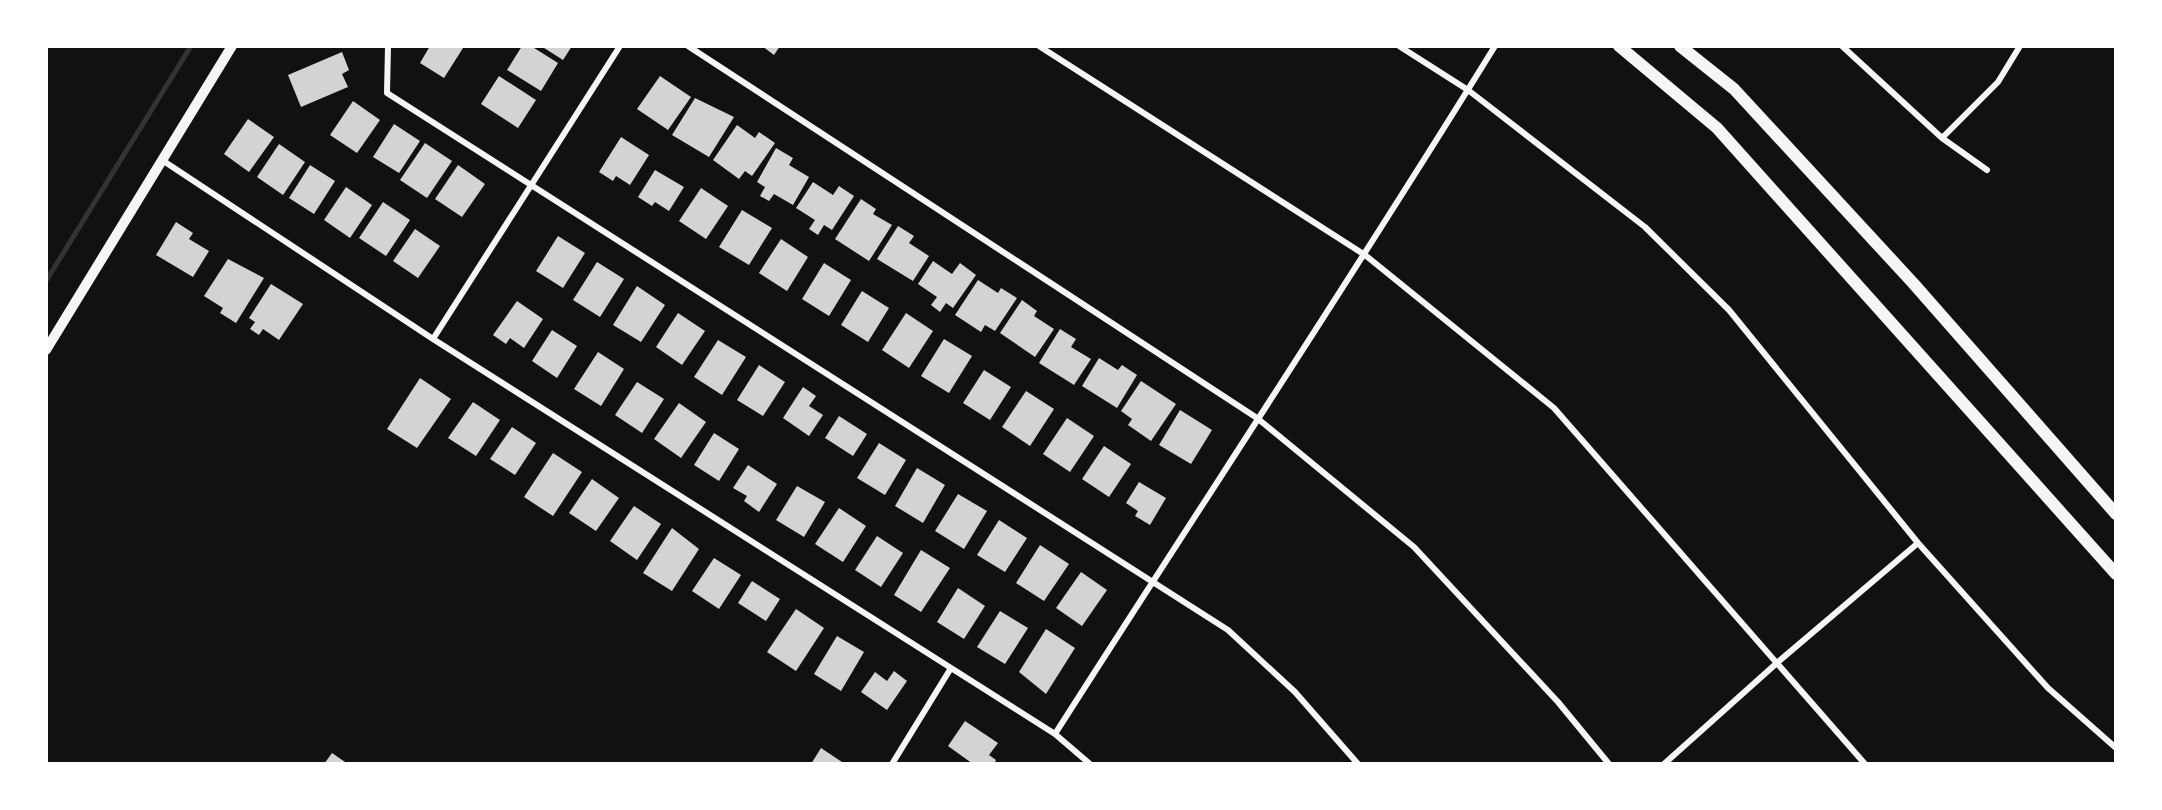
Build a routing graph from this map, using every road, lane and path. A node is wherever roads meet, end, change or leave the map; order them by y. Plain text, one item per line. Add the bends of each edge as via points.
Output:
1 (232, 46) edge
2 (388, 46) edge
3 (620, 46) edge
4 (688, 46) edge
5 (1040, 46) edge
6 (1399, 46) edge
7 (1495, 46) edge
8 (1619, 46) edge
9 (1680, 46) edge
10 (1842, 46) edge
11 (2020, 46) edge
12 (1468, 90) junction
13 (1942, 138) junction
14 (161, 159) junction
15 (1987, 170) dead end
16 (532, 185) junction
17 (1365, 255) junction
18 (433, 339) junction
19 (46, 350) edge
20 (1257, 418) junction
21 (2115, 514) edge
22 (1918, 543) junction
23 (2115, 574) edge
24 (1152, 580) junction
25 (1778, 662) junction
26 (951, 668) junction
27 (1055, 734) junction
28 (2115, 748) edge
29 (892, 764) edge
30 (1090, 764) edge
31 (1358, 764) edge
32 (1609, 764) edge
33 (1664, 764) edge
34 (1864, 764) edge

1 - 14 street
2 - 16 street via 387,93
3 - 16 street
4 - 20 street
5 - 17 street
6 - 12 street
7 - 12 street
8 - 23 main road via 1717,128
9 - 21 main road via 1742,98 1913,283
10 - 13 street
11 - 13 street via 1998,81
12 - 17 street
12 - 22 street via 1645,226 1729,310
13 - 15 street
14 - 18 street
14 - 19 street
16 - 18 street
16 - 24 street
17 - 20 street
17 - 25 street via 1554,408
18 - 26 street
20 - 24 street
20 - 32 street via 1414,547 1558,702
22 - 25 street
22 - 28 street via 2048,688
24 - 27 street
24 - 31 street via 1228,630 1295,692
25 - 33 street
25 - 34 street
26 - 27 street
26 - 29 street
27 - 30 street

